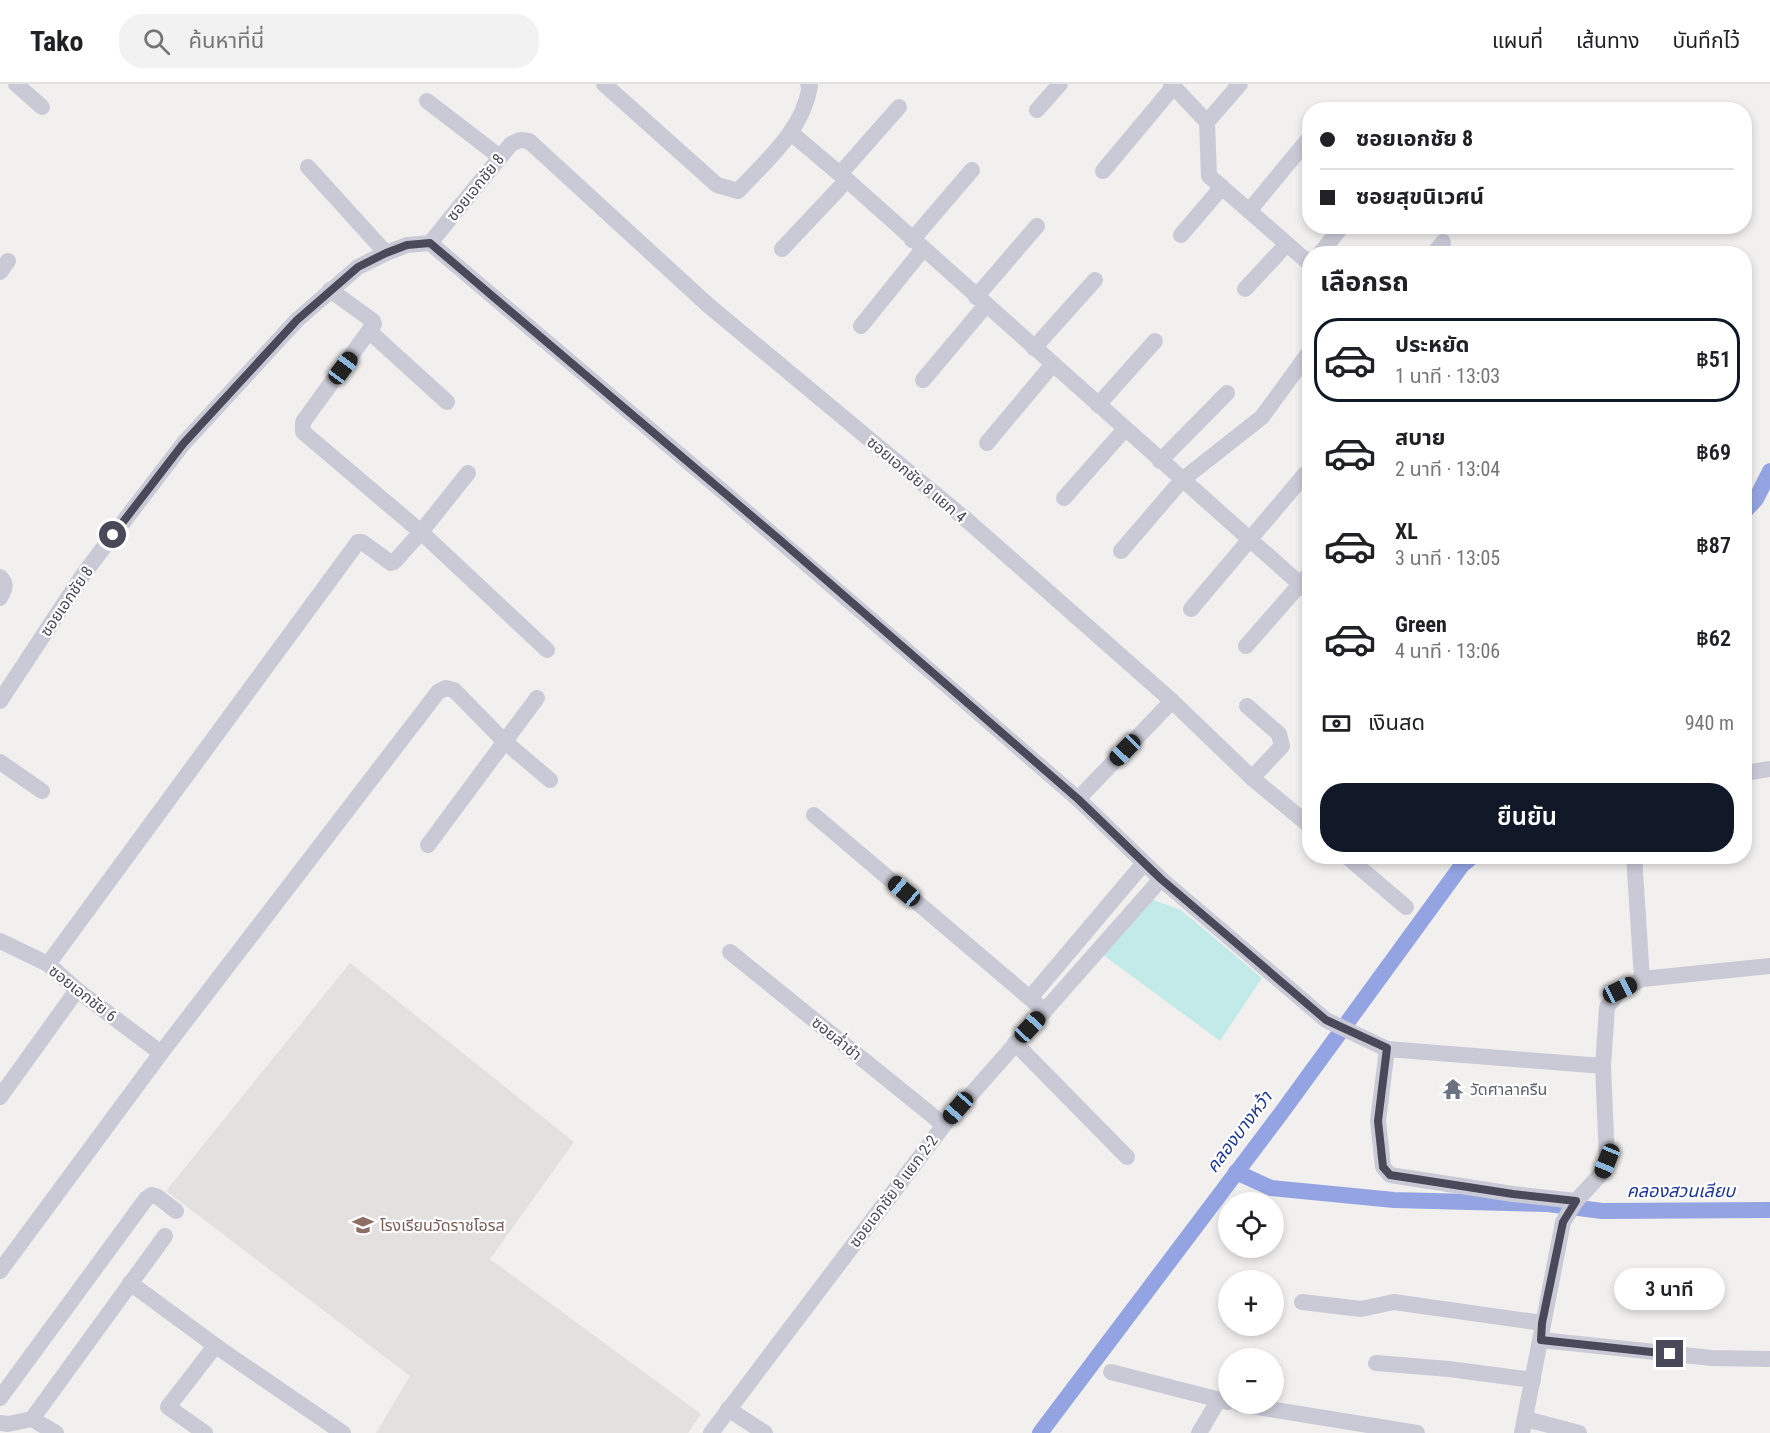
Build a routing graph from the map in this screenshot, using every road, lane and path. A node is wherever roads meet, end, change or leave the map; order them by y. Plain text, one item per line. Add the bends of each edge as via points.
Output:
1 (16, 84) edge
2 (604, 84) edge
3 (808, 84) edge
4 (1060, 84) edge
5 (1240, 84) edge
6 (1173, 85) edge
7 (427, 100) dead end
8 (42, 107) dead end
9 (899, 107) dead end
10 (1037, 110) dead end
11 (1207, 122) junction
12 (791, 133) junction
13 (520, 140) joint
14 (1302, 147) edge
15 (500, 157) junction
16 (308, 167) dead end
17 (972, 170) dead end
18 (1102, 171) dead end
19 (844, 177) junction
20 (1222, 187) junction
21 (1249, 211) junction
22 (1037, 226) dead end
23 (1336, 234) edge
24 (1181, 235) dead end
25 (430, 243) junction
26 (1287, 244) junction
27 (918, 245) junction
28 (1326, 246) edge
29 (783, 249) dead end
30 (386, 253) junction
31 (1302, 257) edge
32 (1095, 280) dead end
33 (1245, 289) dead end
34 (330, 290) junction
35 (981, 301) junction
36 (861, 326) dead end
37 (370, 332) junction
38 (1155, 341) dead end
39 (1035, 348) junction
40 (1302, 362) edge
41 (1053, 364) junction
42 (923, 380) dead end
43 (1227, 393) dead end
44 (447, 402) dead end
45 (1098, 405) junction
46 (1125, 429) junction
47 (987, 443) dead end
48 (1161, 461) junction
49 (468, 472) dead end
50 (1302, 478) edge
51 (1182, 480) junction
52 (1064, 498) dead end
53 (421, 532) junction
54 (1250, 540) junction
55 (1121, 551) dead end
56 (0, 577) edge
57 (1302, 581) edge
58 (1302, 588) edge
59 (0, 597) edge
60 (1191, 609) dead end
61 (1246, 646) dead end
62 (547, 650) dead end
63 (3, 691) edge
64 (537, 698) dead end
65 (1172, 701) junction
66 (1246, 706) dead end
67 (504, 741) junction
68 (0, 762) edge
69 (1752, 768) edge
70 (1770, 769) edge
71 (1252, 778) junction
72 (550, 780) dead end
73 (42, 791) dead end
74 (1078, 799) junction
75 (814, 815) dead end
76 (1302, 819) edge
77 (428, 845) dead end
78 (1144, 863) junction
79 (1355, 864) edge
80 (1635, 864) edge
81 (1161, 879) junction
82 (1406, 907) dead end
83 (3, 948) edge
84 (730, 952) dead end
85 (48, 964) junction
86 (1770, 966) edge
87 (1642, 980) junction
88 (77, 990) junction
89 (1030, 998) junction
90 (1045, 1011) junction
91 (1015, 1043) junction
92 (1387, 1048) junction
93 (161, 1053) junction
94 (1603, 1066) junction
95 (0, 1097) edge
96 (944, 1125) junction
97 (1127, 1157) dead end
98 (1575, 1203) junction
99 (176, 1211) dead end
100 (165, 1236) dead end
101 (0, 1271) edge
102 (130, 1283) junction
103 (1302, 1302) dead end
104 (1541, 1332) junction
105 (215, 1346) junction
106 (1770, 1359) edge
107 (1376, 1363) dead end
108 (1111, 1372) dead end
109 (1533, 1380) junction
110 (0, 1398) edge
111 (1218, 1400) edge
112 (1218, 1408) edge
113 (728, 1409) junction
114 (1284, 1411) edge
115 (32, 1419) junction
116 (0, 1423) edge
117 (1524, 1426) edge
118 (56, 1433) edge
119 (205, 1433) edge
120 (343, 1433) edge
121 (711, 1433) edge
122 (765, 1433) edge
123 (1199, 1433) edge
124 (1417, 1433) edge
125 (1579, 1433) edge

1 - 8 street
2 - 12 street via 717,185 738,191
3 - 12 street via 808,101
4 - 10 street
5 - 11 street
6 - 11 street
6 - 18 street
7 - 15 street
9 - 19 street
11 - 20 street via 1209,176
12 - 19 street
13 - 15 street, ซอยเอกชัย 8
13 - 65 street, ซอยเอกชัย 8 แยก 4 via 529,141 708,305 969,522
14 - 21 street
15 - 25 street, ซอยเอกชัย 8
16 - 30 street
17 - 27 street
19 - 27 street
19 - 29 street
20 - 21 street
20 - 24 street
21 - 26 street
22 - 35 street
23 - 28 street
25 - 30 street, ซอยเอกชัย 8 via 407,245
25 - 74 street
26 - 31 street
26 - 33 street
27 - 35 street
27 - 36 street
30 - 34 street, ซอยเอกชัย 8 via 358,267
32 - 39 street
34 - 37 street via 373,321
34 - 63 street, ซอยเอกชัย 8 via 297,320 183,444 85,572
35 - 39 street
35 - 42 street
37 - 44 street
37 - 53 street via 303,422 303,432
38 - 45 street
39 - 41 street
40 - 51 street via 1262,417
41 - 45 street
41 - 47 street
43 - 48 street
45 - 46 street
46 - 48 street
46 - 52 street
48 - 51 street
49 - 53 street
50 - 54 street
51 - 54 street
51 - 55 street
53 - 62 street
53 - 85 street via 394,562 362,542 356,544
54 - 57 street
54 - 60 street
56 - 59 street via 5,584
58 - 61 street
64 - 67 street
65 - 71 street, ซอยเอกชัย 8 แยก 4
65 - 74 street
66 - 71 street via 1282,739 1282,746
67 - 72 street
67 - 77 street
67 - 93 street via 454,690 438,692
68 - 73 street
69 - 70 street
71 - 76 street, ซอยเอกชัย 8 แยก 4
74 - 78 street
75 - 89 street
78 - 81 street
78 - 89 street
79 - 82 street
80 - 87 street
81 - 90 street, ซอยเอกชัย 8 แยก 2-2
81 - 92 street via 1326,1020
83 - 85 street, ซอยเอกชัย 6
84 - 96 street, ซอยล่ำชำ
85 - 88 street, ซอยเอกชัย 6
86 - 87 street
87 - 94 street via 1620,990 1607,1007
88 - 93 street, ซอยเอกชัย 6
88 - 95 street
89 - 90 street
90 - 91 street, ซอยเอกชัย 8 แยก 2-2
91 - 96 street, ซอยเอกชัย 8 แยก 2-2
91 - 97 street
92 - 94 street
92 - 98 street via 1378,1121 1386,1172
93 - 101 street
94 - 98 street via 1607,1161 1601,1174
96 - 113 street, ซอยเอกชัย 8 แยก 2-2
98 - 104 street via 1563,1222
99 - 110 street via 158,1197 146,1199
100 - 102 street
102 - 105 street
102 - 115 street
103 - 104 street via 1361,1309 1394,1302
104 - 106 street via 1712,1358
104 - 109 street
105 - 119 street via 168,1407
105 - 120 street
107 - 109 street
108 - 111 street
109 - 117 street
112 - 123 street
113 - 121 street, ซอยเอกชัย 8 แยก 2-2
113 - 122 street
114 - 124 street
115 - 116 street
115 - 118 street
117 - 125 street

